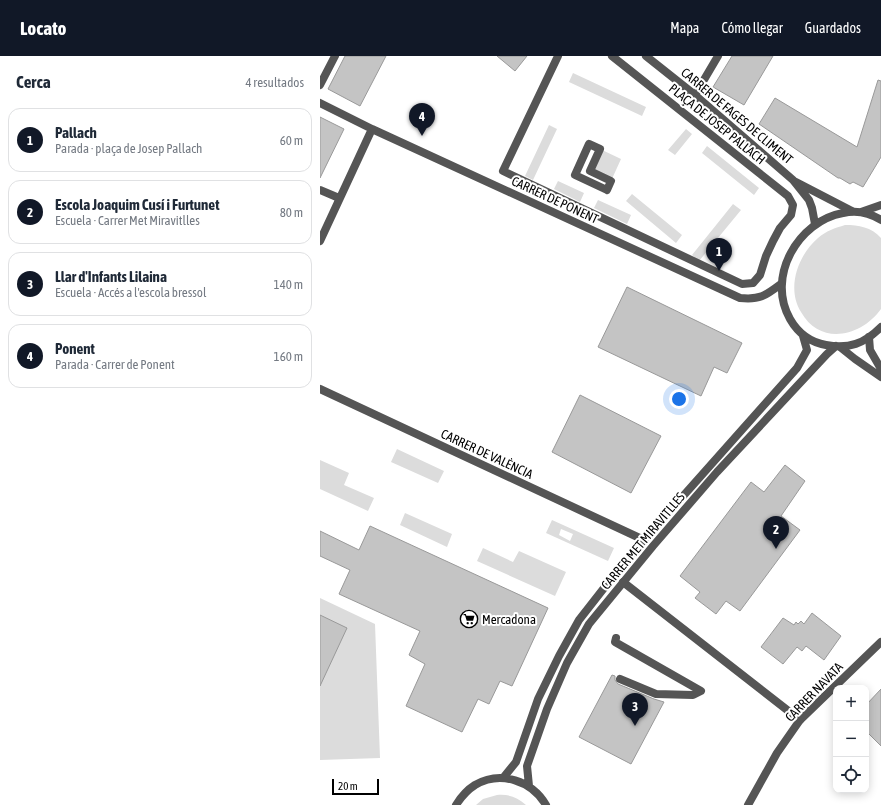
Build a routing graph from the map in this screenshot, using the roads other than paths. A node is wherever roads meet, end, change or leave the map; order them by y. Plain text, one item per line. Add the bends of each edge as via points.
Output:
1 (334, 56) edge
2 (558, 56) edge
3 (612, 56) edge
4 (646, 56) edge
5 (718, 56) edge
6 (320, 84) edge
7 (695, 95) junction
8 (320, 103) edge
9 (372, 129) junction
10 (793, 180) junction
11 (611, 181) joint
12 (320, 190) edge
13 (339, 198) junction
14 (881, 205) edge
15 (856, 212) junction
16 (881, 220) edge
17 (815, 224) junction
18 (320, 241) edge
19 (781, 284) junction
20 (881, 327) edge
21 (803, 336) junction
22 (869, 337) junction
23 (838, 347) junction
24 (881, 369) edge
25 (881, 377) edge
26 (320, 389) edge
27 (644, 540) junction
28 (623, 582) junction
29 (616, 638) dead end
30 (881, 642) edge
31 (620, 679) dead end
32 (800, 720) junction
33 (503, 778) junction
34 (529, 786) junction
35 (456, 805) edge
36 (546, 805) edge
37 (748, 805) edge

1 - 6 street
2 - 3 street, PLAÇA DE JOSEP PALLACH via 503,171 742,284 752,283 760,275 780,228 791,215 791,200
4 - 7 street, CARRER DE FAGES DE CLIMENT
5 - 7 street
7 - 10 street, CARRER DE FAGES DE CLIMENT
8 - 9 street, CARRER DE PONENT
9 - 13 street
9 - 19 street, CARRER DE PONENT via 740,298 760,298
10 - 15 street, CARRER DE FAGES DE CLIMENT
10 - 17 street, CARRER DE FAGES DE CLIMENT via 808,200
11 - 11 street via 607,190 574,175 589,144 600,149 590,171
12 - 13 street
13 - 18 street
14 - 15 street
15 - 16 street, CARRER DE FAGES DE CLIMENT
15 - 17 street via 833,215
17 - 19 street via 790,254
19 - 21 street via 787,314
20 - 22 street
21 - 23 street
21 - 27 street, CARRER MET MIRAVITLLES via 807,350 797,368
22 - 23 street via 856,344
22 - 24 street via 870,350
23 - 25 street
23 - 28 street, CARRER MET MIRAVITLLES via 827,354 717,472
26 - 27 street, CARRER DE VALÈNCIA
27 - 33 street, CARRER MET MIRAVITLLES via 579,620 538,699 516,762
28 - 32 street
28 - 34 street, CARRER MET MIRAVITLLES via 589,624 567,663 527,766
29 - 31 street via 615,642 701,691 693,695 656,694
30 - 32 street, CARRER NAVATA
32 - 37 street, CARRER NAVATA via 777,753
33 - 34 street
33 - 35 street via 489,779 476,784 464,793
34 - 36 street via 541,796

